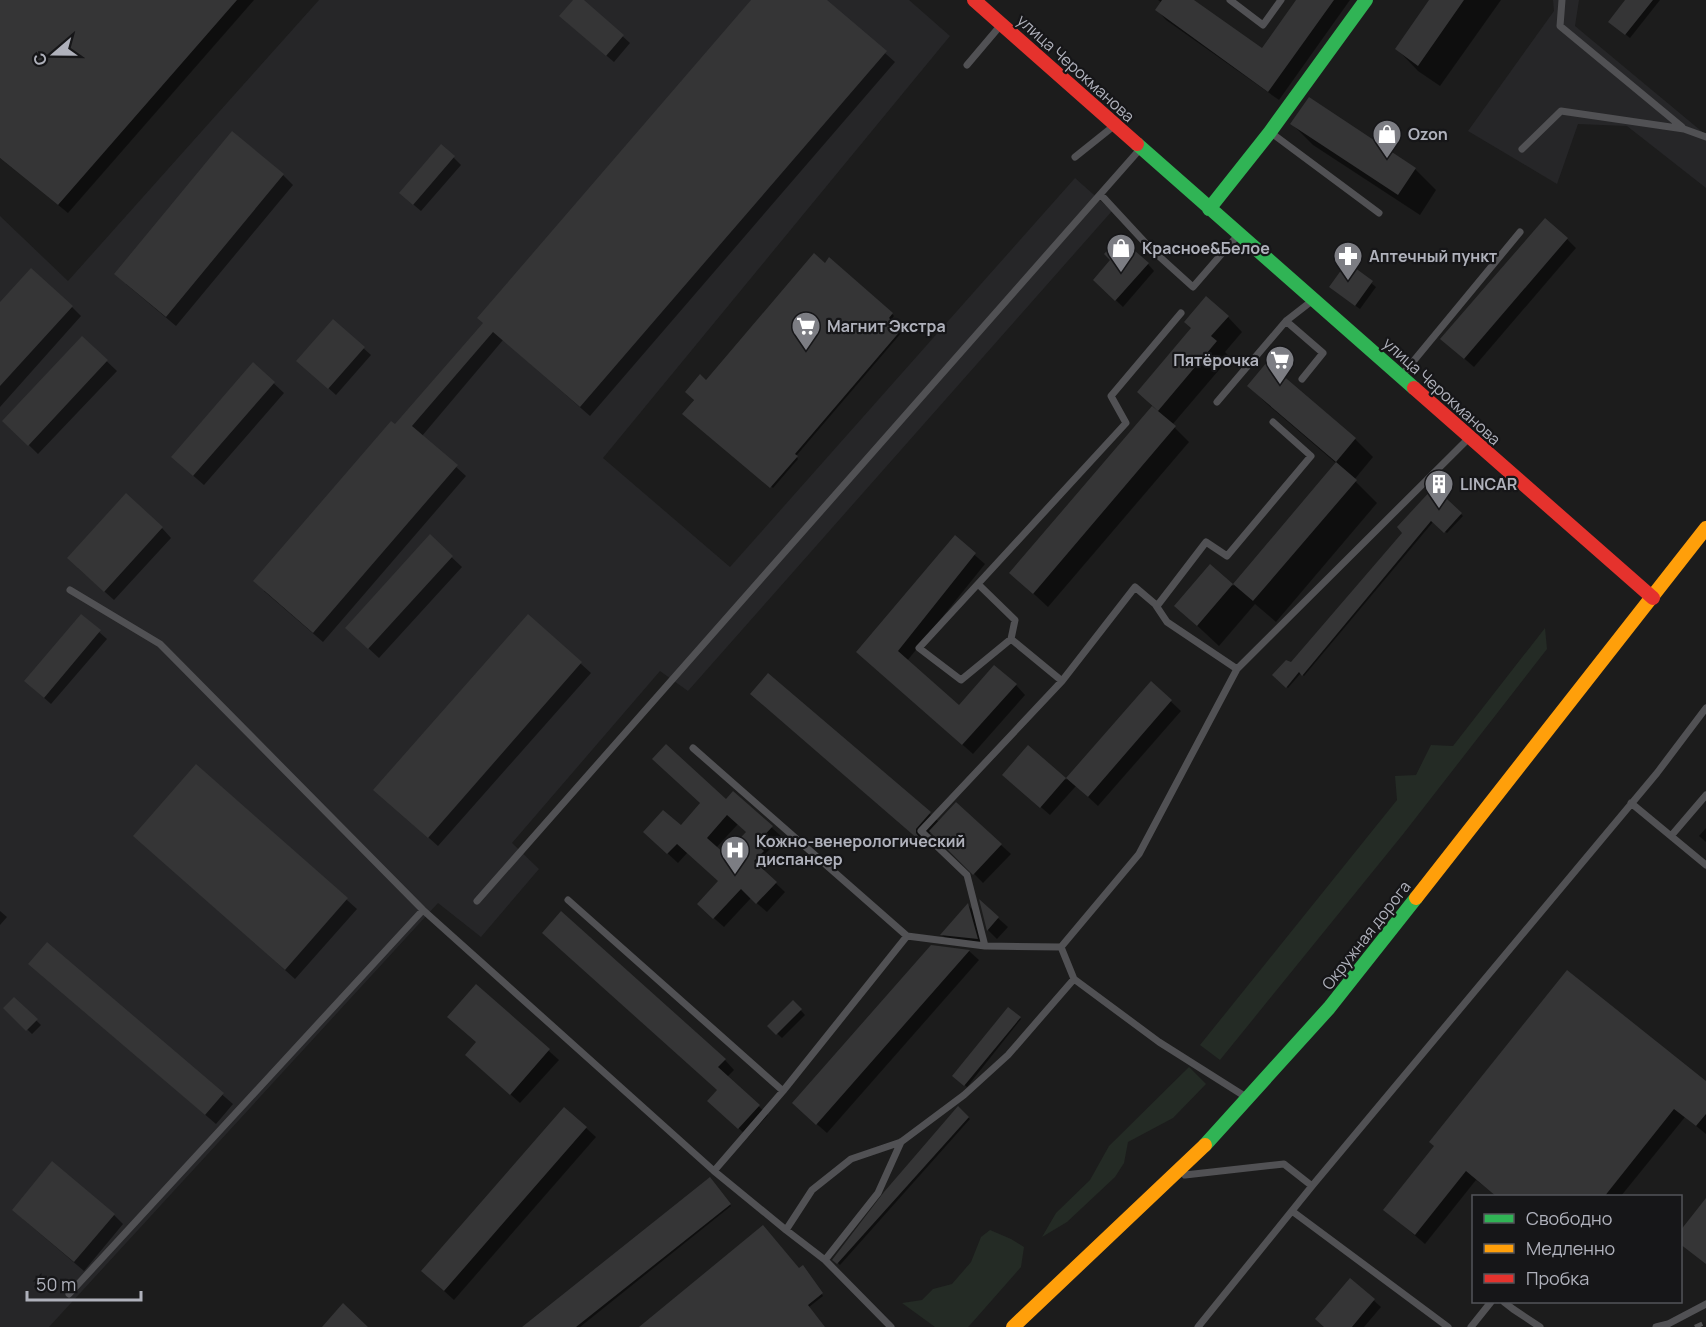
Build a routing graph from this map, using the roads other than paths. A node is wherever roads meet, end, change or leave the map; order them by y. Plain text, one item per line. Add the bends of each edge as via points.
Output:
1 (974, 0) edge
2 (1230, 0) edge
3 (1281, 0) edge
4 (1366, 0) edge
5 (1562, 0) edge
6 (1002, 24) junction
7 (968, 64) dead end
8 (1115, 125) junction
9 (1684, 129) junction
10 (1270, 132) junction
11 (1706, 138) edge
12 (1141, 148) junction
13 (1522, 149) dead end
14 (1075, 157) dead end
15 (1101, 195) junction
16 (1209, 209) junction
17 (1379, 213) dead end
18 (1520, 232) dead end
19 (1239, 234) junction
20 (1313, 300) junction
21 (1181, 312) dead end
22 (1286, 321) junction
23 (1402, 375) junction
24 (1302, 379) dead end
25 (1217, 402) dead end
26 (1273, 422) dead end
27 (1469, 438) junction
28 (1706, 528) edge
29 (978, 584) junction
30 (70, 590) dead end
31 (1653, 598) junction
32 (1156, 606) junction
33 (1011, 639) junction
34 (1237, 669) junction
35 (1062, 681) junction
36 (1706, 708) edge
37 (693, 748) dead end
38 (1706, 795) edge
39 (1631, 803) junction
40 (1671, 836) junction
41 (1706, 865) edge
42 (477, 900) dead end
43 (568, 900) dead end
44 (423, 910) junction
45 (906, 936) junction
46 (985, 946) junction
47 (1062, 947) junction
48 (1074, 979) junction
49 (783, 1091) junction
50 (1248, 1099) junction
51 (901, 1142) junction
52 (714, 1171) junction
53 (1174, 1176) junction
54 (1312, 1186) junction
55 (1293, 1211) junction
56 (786, 1230) junction
57 (825, 1260) junction
58 (69, 1294) dead end
59 (1490, 1303) edge
60 (1505, 1303) edge
61 (1706, 1304) edge
62 (891, 1327) edge
63 (1013, 1327) edge
64 (1198, 1327) edge
65 (1448, 1327) edge
66 (1471, 1327) edge
67 (1540, 1327) edge
68 (1656, 1327) edge

1 - 6 main road, улица Черокманова
2 - 3 lane via 1263,26
4 - 10 main road
5 - 9 lane via 1560,26
6 - 7 lane
6 - 8 main road, улица Черокманова
8 - 12 main road, улица Черокманова
8 - 14 lane
9 - 11 lane
9 - 13 lane via 1561,111
10 - 16 main road
10 - 17 lane
12 - 15 lane
12 - 16 main road, улица Черокманова
15 - 19 lane via 1193,287
15 - 42 lane
16 - 19 main road, улица Черокманова
18 - 23 lane
19 - 20 main road, улица Черокманова
20 - 22 lane
20 - 23 main road, улица Черокманова
21 - 29 lane via 1111,396 1126,423
22 - 24 lane via 1323,353
22 - 25 lane
23 - 27 main road, улица Черокманова
26 - 32 lane via 1311,456 1227,556 1206,542
27 - 31 main road, улица Черокманова
27 - 34 lane
28 - 31 main road, Окружная дорога
29 - 33 lane via 1015,620
29 - 33 lane via 919,648 961,680
30 - 44 lane via 160,644
31 - 50 main road, Окружная дорога via 1329,1008
32 - 34 lane via 1167,622
32 - 35 lane via 1135,587
33 - 35 lane
34 - 47 lane via 1139,854
35 - 46 lane via 921,831 967,875
36 - 39 lane
37 - 45 lane
38 - 40 lane
39 - 40 lane
39 - 54 lane
40 - 41 lane
43 - 49 lane
44 - 52 lane
44 - 58 lane
45 - 46 lane
45 - 49 lane
46 - 47 lane
47 - 48 lane
48 - 50 lane via 1160,1042
48 - 51 lane via 1008,1055 964,1095
49 - 52 lane
50 - 53 main road, Окружная дорога
51 - 56 lane via 851,1159 812,1190
51 - 57 lane via 878,1193
52 - 56 lane
53 - 54 lane via 1284,1164
53 - 63 main road, Окружная дорога
54 - 55 lane
55 - 64 lane
55 - 65 lane
56 - 57 lane
57 - 62 lane
59 - 66 lane
60 - 67 lane
61 - 68 lane

